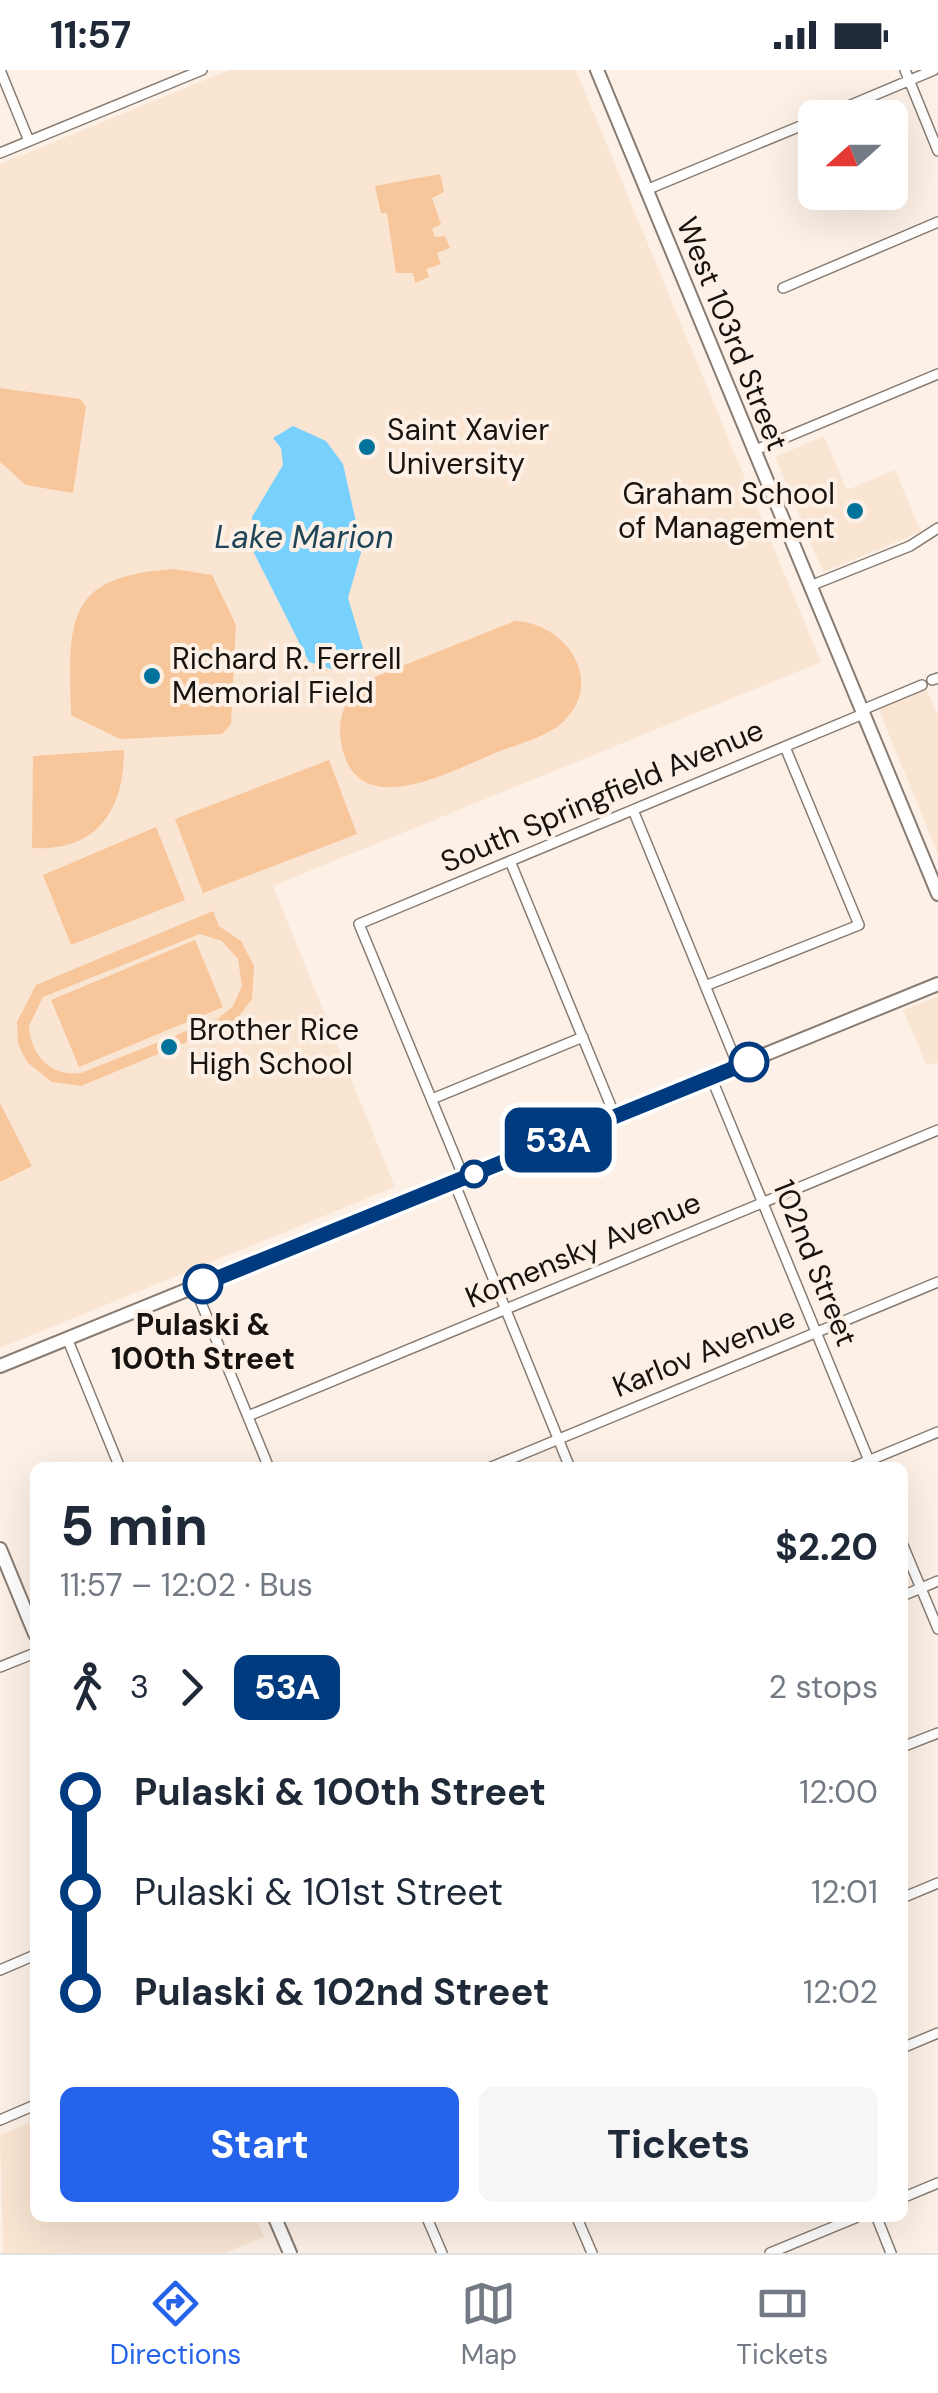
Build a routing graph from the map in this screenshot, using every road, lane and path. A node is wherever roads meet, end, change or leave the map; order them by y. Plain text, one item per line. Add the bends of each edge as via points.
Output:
1 (0, 70) edge
2 (202, 70) edge
3 (597, 70) edge
4 (934, 70) edge
5 (907, 75) edge
6 (855, 100) edge
7 (798, 126) edge
8 (29, 141) junction
9 (938, 151) edge
10 (0, 153) edge
11 (646, 190) junction
12 (938, 222) edge
13 (784, 288) dead end
14 (938, 374) edge
15 (753, 450) junction
16 (938, 528) edge
17 (810, 586) junction
18 (931, 681) edge
19 (862, 712) junction
20 (785, 746) junction
21 (632, 810) junction
22 (510, 861) junction
23 (938, 894) edge
24 (938, 984) edge
25 (705, 986) junction
26 (583, 1037) junction
27 (738, 1066) junction
28 (711, 1077) junction
29 (432, 1100) junction
30 (615, 1116) junction
31 (938, 1130) edge
32 (459, 1180) junction
33 (764, 1203) junction
34 (938, 1282) edge
35 (195, 1288) junction
36 (506, 1310) junction
37 (817, 1332) junction
38 (67, 1338) junction
39 (0, 1366) edge
40 (248, 1416) junction
41 (938, 1432) edge
42 (558, 1439) junction
43 (118, 1462) edge
44 (267, 1462) edge
45 (503, 1462) edge
46 (568, 1462) edge
47 (870, 1462) edge
48 (875, 1462) edge
49 (0, 1550) edge
50 (908, 1557) edge
51 (938, 1581) edge
52 (921, 1588) junction
53 (908, 1593) edge
54 (30, 1622) edge
55 (938, 1628) edge
56 (30, 1655) edge
57 (0, 1667) edge
58 (938, 1733) edge
59 (908, 1746) edge
60 (938, 1884) edge
61 (908, 1896) edge
62 (30, 1957) edge
63 (0, 1970) edge
64 (938, 2033) edge
65 (908, 2046) edge
66 (30, 2108) edge
67 (0, 2120) edge
68 (938, 2183) edge
69 (908, 2196) edge
70 (277, 2222) edge
71 (429, 2222) edge
72 (580, 2222) edge
73 (846, 2222) edge
74 (879, 2222) edge
75 (290, 2253) edge
76 (442, 2253) edge
77 (592, 2253) edge
78 (770, 2253) edge
79 (891, 2253) edge

1 - 8 street
2 - 8 street
3 - 11 main road, West 103rd Street
4 - 5 street
5 - 6 street
5 - 9 street
7 - 11 street
8 - 10 street
11 - 15 main road, West 103rd Street
12 - 13 street
14 - 15 street
15 - 17 main road, West 103rd Street
16 - 17 street
17 - 19 main road, West 103rd Street
18 - 19 street, South Springfield Avenue
19 - 20 street, South Springfield Avenue
19 - 23 main road, West 103rd Street
20 - 21 street, South Springfield Avenue
20 - 25 street via 858,926
21 - 22 street, South Springfield Avenue
21 - 25 street
22 - 26 street
22 - 29 street, South Springfield Avenue via 359,924
24 - 27 main road
25 - 27 street
26 - 29 street
26 - 30 street
27 - 28 main road
28 - 30 main road
28 - 33 street, 102nd Street
29 - 32 street
30 - 32 main road
31 - 33 street, Komensky Avenue
32 - 35 main road
32 - 36 street
33 - 36 street, Komensky Avenue
33 - 37 street, 102nd Street
34 - 37 street, Karlov Avenue
35 - 38 main road
35 - 40 street
36 - 40 street, Komensky Avenue
36 - 42 street
37 - 42 street, Karlov Avenue
37 - 47 street, 102nd Street
38 - 39 main road
38 - 43 street
40 - 44 street
41 - 48 street
42 - 45 street, Karlov Avenue
42 - 46 street
49 - 54 main road
50 - 52 street
51 - 52 street
52 - 53 street
52 - 55 street
56 - 57 street
58 - 59 street
60 - 61 street
62 - 63 street
64 - 65 street
66 - 67 street
68 - 69 street
70 - 75 main road
71 - 76 street
72 - 77 street
73 - 78 street
74 - 79 street

